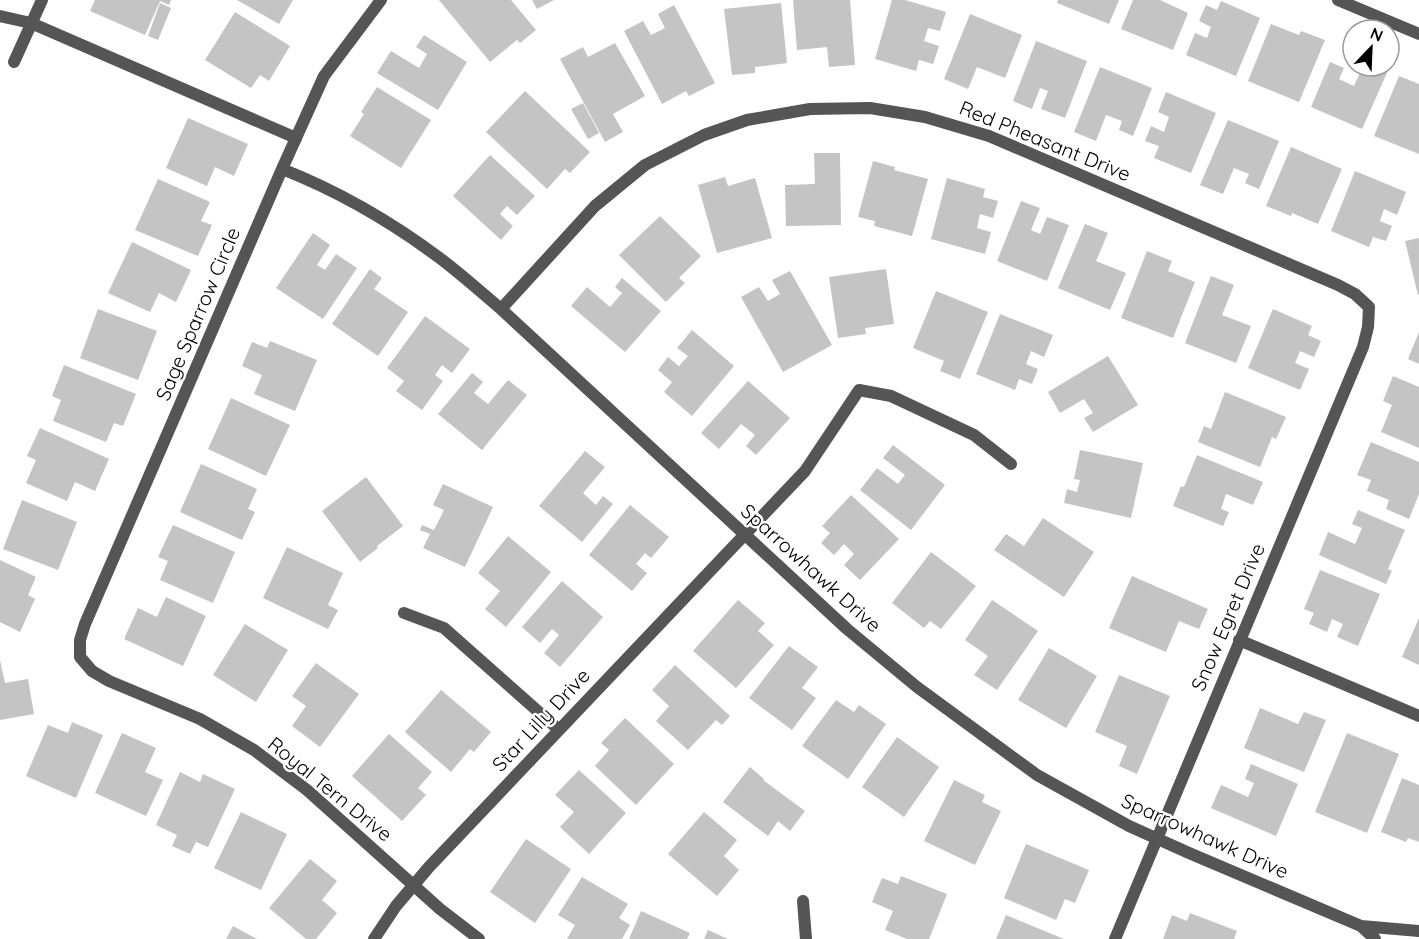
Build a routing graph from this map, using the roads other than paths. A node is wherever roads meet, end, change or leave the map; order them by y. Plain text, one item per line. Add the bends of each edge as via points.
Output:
1 (42, 0) edge
2 (381, 0) edge
3 (1338, 0) edge
4 (0, 16) edge
5 (31, 24) junction
6 (1419, 34) edge
7 (15, 62) dead end
8 (296, 138) junction
9 (282, 169) junction
10 (1369, 307) joint
11 (501, 309) junction
12 (1011, 464) dead end
13 (745, 534) junction
14 (404, 613) dead end
15 (1239, 640) junction
16 (80, 657) joint
17 (1419, 716) edge
18 (558, 729) junction
19 (1156, 838) junction
20 (414, 885) junction
21 (802, 901) dead end
22 (1360, 926) junction
23 (1419, 931) edge
24 (374, 939) edge
25 (479, 939) edge
26 (806, 939) edge
27 (1114, 939) edge
28 (1375, 939) edge

1 - 5 street
2 - 8 street, Sage Sparrow Circle via 324,76
3 - 6 street
4 - 5 street
5 - 7 street
5 - 8 street
8 - 9 street, Sage Sparrow Circle
9 - 11 street, Sparrowhawk Drive via 380,218 441,259
9 - 16 street, Sage Sparrow Circle via 85,624
10 - 11 street, Red Pheasant Drive via 1338,285 989,136 925,117 870,108 810,109 747,120 704,135 645,165 595,206
10 - 15 street, Snow Egret Drive via 1363,347
11 - 13 street, Sparrowhawk Drive
12 - 13 street, Star Lilly Drive via 974,435 891,396 859,390 805,471
13 - 18 street, Star Lilly Drive
13 - 19 street, Sparrowhawk Drive via 847,629 918,687 1037,775
14 - 18 street via 444,628
15 - 17 street
15 - 19 street, Snow Egret Drive
16 - 20 street, Royal Tern Drive via 92,671 109,681 200,719 254,750 307,790
18 - 20 street, Star Lilly Drive
19 - 22 street, Sparrowhawk Drive
19 - 27 street, Snow Egret Drive
20 - 24 street, Star Lilly Drive
20 - 25 street, Royal Tern Drive
21 - 26 street
22 - 23 street, Sparrowhawk Drive
22 - 28 street, Sparrowhawk Drive

